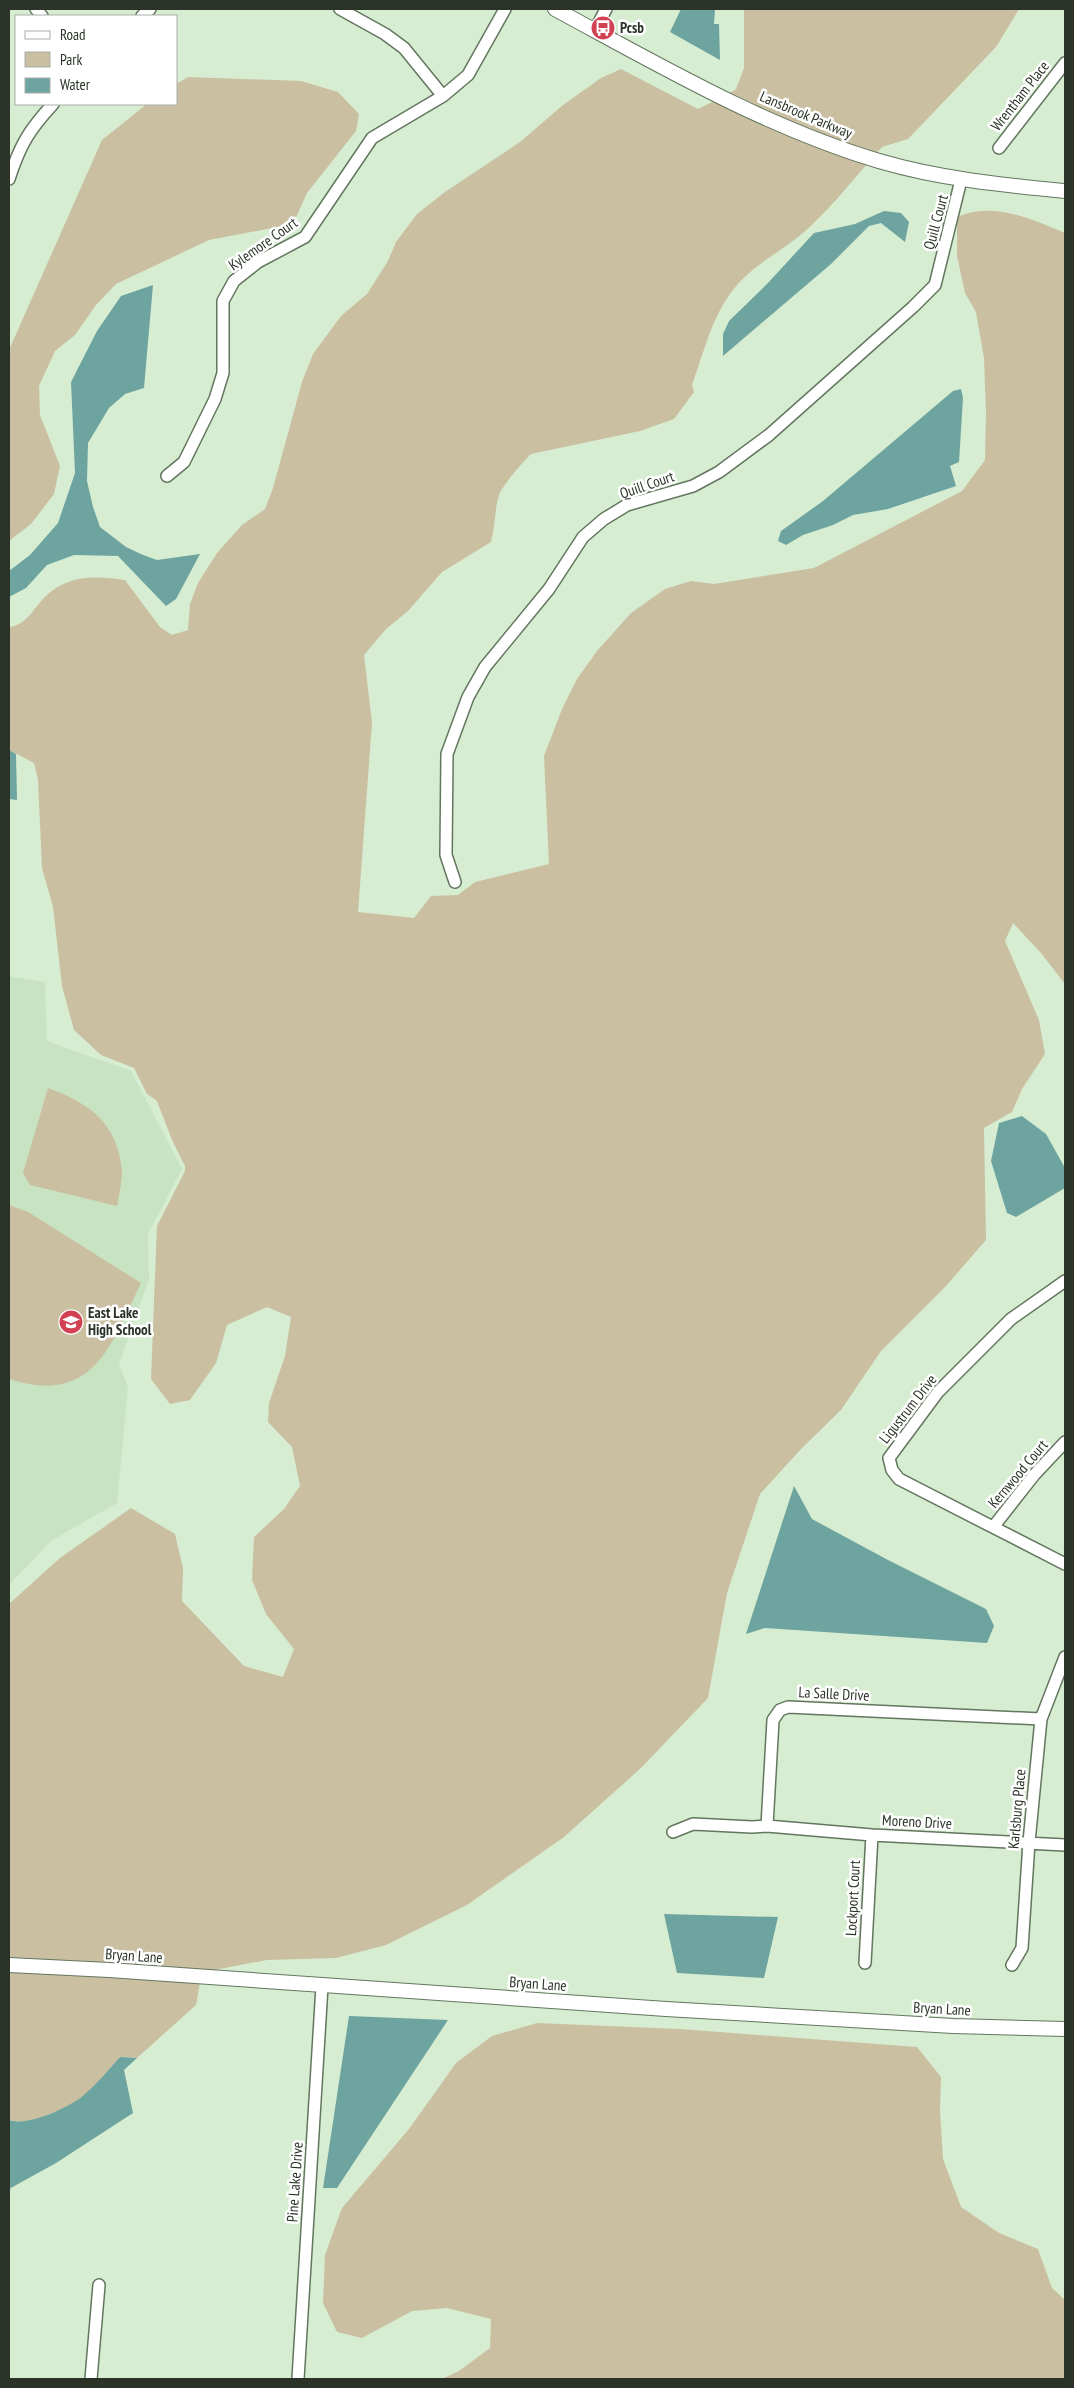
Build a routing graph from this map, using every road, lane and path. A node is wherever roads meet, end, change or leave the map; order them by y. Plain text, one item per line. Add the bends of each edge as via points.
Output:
1 (340, 9) edge
2 (505, 9) edge
3 (555, 9) edge
4 (606, 9) edge
5 (595, 30) junction
6 (1065, 63) edge
7 (443, 96) junction
8 (52, 105) edge
9 (999, 148) dead end
10 (9, 179) edge
11 (961, 180) junction
12 (1065, 191) edge
13 (167, 476) dead end
14 (455, 882) dead end
15 (1065, 1281) edge
16 (1065, 1442) edge
17 (994, 1526) junction
18 (1065, 1564) edge
19 (1065, 1657) edge
20 (1041, 1720) junction
21 (767, 1826) junction
22 (673, 1832) dead end
23 (872, 1835) junction
24 (1029, 1842) junction
25 (1065, 1845) edge
26 (865, 1963) dead end
27 (9, 1965) edge
28 (1012, 1966) dead end
29 (322, 1986) junction
30 (1065, 2030) edge
31 (99, 2285) dead end
32 (91, 2379) edge
33 (298, 2379) edge

1 - 7 street via 404,48
2 - 7 street, Kylemore Court via 468,75
3 - 5 street, Lansbrook Parkway
4 - 5 street
5 - 11 street, Lansbrook Parkway via 709,91 825,143 880,161
6 - 9 street, Wrentham Place
7 - 13 street, Kylemore Court via 372,138 305,237 258,262 234,281 223,301 223,373 215,398 184,462
8 - 10 street via 31,128
11 - 12 street, Lansbrook Parkway
11 - 14 street, Quill Court via 935,285 769,435 719,472 694,486 627,505 604,519 583,537 549,589 485,667 468,697 447,754 446,855
15 - 17 street, Ligustrum Drive via 1011,1319 938,1392 889,1458 899,1479
16 - 17 street, Kernwood Court
17 - 18 street, Ligustrum Drive
19 - 20 street, Karlsburg Place
20 - 21 street, La Salle Drive via 788,1707 780,1710 773,1720
20 - 24 street, Karlsburg Place
21 - 22 street via 693,1824
21 - 23 street, Moreno Drive
23 - 24 street, Moreno Drive
23 - 26 street, Lockport Court
24 - 25 street, Moreno Drive
24 - 28 street, Karlsburg Place via 1022,1948
27 - 29 street, Bryan Lane
29 - 30 street, Bryan Lane via 933,2025
29 - 33 street, Pine Lake Drive
31 - 32 street

